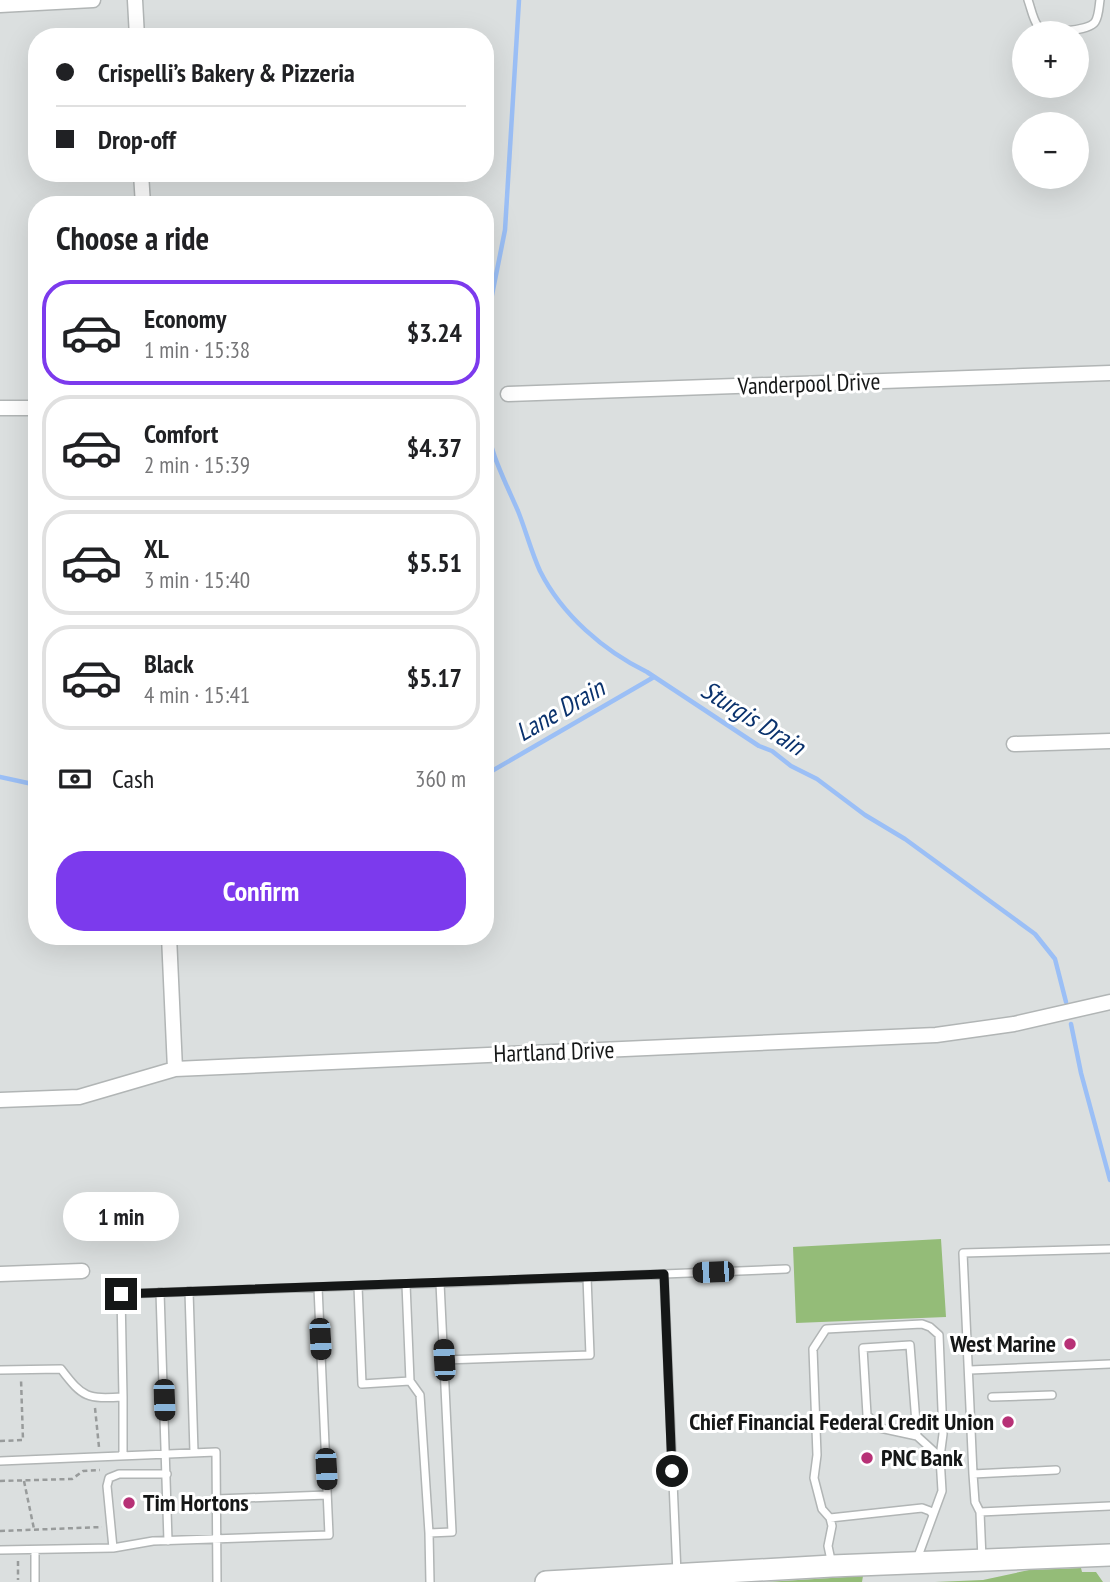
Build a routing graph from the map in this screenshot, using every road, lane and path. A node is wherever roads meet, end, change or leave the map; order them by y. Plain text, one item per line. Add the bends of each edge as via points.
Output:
1 (93, 0) edge
2 (135, 0) edge
3 (1028, 0) edge
4 (1100, 0) edge
5 (0, 5) edge
6 (137, 28) edge
7 (1110, 373) edge
8 (508, 394) dead end
9 (0, 408) edge
10 (28, 408) edge
11 (1110, 741) edge
12 (1014, 744) dead end
13 (169, 945) edge
14 (1110, 1002) edge
15 (176, 1069) junction
16 (0, 1100) edge
17 (1110, 1249) edge
18 (786, 1269) dead end
19 (82, 1271) dead end
20 (0, 1274) edge
21 (664, 1274) junction
22 (587, 1277) junction
23 (440, 1283) junction
24 (406, 1284) junction
25 (358, 1286) junction
26 (318, 1287) junction
27 (189, 1291) junction
28 (160, 1292) junction
29 (444, 1360) junction
30 (1110, 1364) edge
31 (0, 1370) edge
32 (970, 1370) junction
33 (21, 1376) dead end
34 (410, 1381) junction
35 (1052, 1395) dead end
36 (123, 1397) junction
37 (992, 1397) dead end
38 (980, 1398) dead end
39 (970, 1399) junction
40 (95, 1404) dead end
41 (917, 1436) junction
42 (0, 1441) edge
43 (99, 1450) dead end
44 (194, 1452) junction
45 (166, 1454) junction
46 (123, 1455) junction
47 (940, 1457) junction
48 (0, 1461) edge
49 (100, 1465) dead end
50 (100, 1470) junction
51 (1056, 1470) dead end
52 (167, 1474) junction
53 (974, 1474) junction
54 (0, 1481) edge
55 (24, 1481) junction
56 (101, 1481) dead end
57 (327, 1495) junction
58 (216, 1499) junction
59 (1110, 1506) edge
60 (980, 1512) junction
61 (102, 1516) dead end
62 (933, 1516) junction
63 (830, 1518) junction
64 (34, 1530) junction
65 (0, 1531) edge
66 (429, 1533) junction
67 (215, 1539) junction
68 (168, 1541) junction
69 (113, 1548) junction
70 (0, 1550) edge
71 (35, 1550) junction
72 (1109, 1556) edge
73 (982, 1560) junction
74 (18, 1561) dead end
75 (916, 1563) junction
76 (894, 1564) junction
77 (832, 1566) junction
78 (678, 1575) junction
79 (18, 1580) dead end
80 (36, 1582) edge
81 (216, 1582) edge
82 (430, 1582) edge
83 (546, 1582) edge
84 (875, 1582) edge

1 - 5 street
2 - 6 street
3 - 4 lane via 1037,26 1044,31 1090,26 1098,16
7 - 8 street, Vanderpool Drive
9 - 10 street
11 - 12 street
13 - 15 street
14 - 15 street, Hartland Drive via 1014,1024 936,1035
15 - 16 street, Hartland Drive via 79,1097
17 - 32 lane via 963,1254
18 - 21 lane
19 - 20 street
21 - 22 lane
21 - 78 lane
22 - 23 lane
22 - 29 lane via 590,1355
23 - 24 lane
23 - 29 lane
24 - 25 lane
24 - 34 lane
25 - 26 lane
25 - 34 lane via 362,1384
26 - 27 lane
26 - 57 lane
27 - 28 lane
27 - 44 lane
28 - 36 lane via 121,1294
28 - 45 lane
29 - 66 lane via 452,1532
30 - 32 lane
31 - 36 lane via 61,1369 86,1396
32 - 39 lane
33 - 42 path via 23,1440
34 - 66 lane via 420,1395
35 - 37 lane
36 - 46 lane
38 - 39 lane
39 - 53 lane
40 - 43 path
41 - 41 lane via 911,1345 863,1348 867,1415 880,1428
41 - 47 lane
44 - 45 lane
44 - 58 lane via 216,1452
45 - 46 lane
45 - 52 lane
46 - 48 lane
47 - 62 lane via 942,1491
47 - 63 lane via 939,1335 922,1324 826,1329 813,1349 814,1478 822,1510
49 - 50 path
50 - 55 path via 83,1471 72,1479
50 - 56 path
51 - 53 lane
52 - 68 lane
52 - 69 lane via 109,1478
53 - 60 lane
54 - 55 path
55 - 64 path
57 - 58 lane
57 - 67 lane via 329,1535
58 - 67 lane
59 - 60 lane
60 - 73 lane
61 - 64 path via 102,1528
62 - 63 lane via 922,1508
62 - 75 lane
63 - 77 lane
64 - 65 path
66 - 82 lane
67 - 68 lane
67 - 81 lane
68 - 69 lane
69 - 71 lane
70 - 71 lane
71 - 80 lane
72 - 73 main road
73 - 75 main road
74 - 79 path
75 - 76 main road
76 - 77 main road
76 - 84 main road
77 - 78 main road
78 - 83 main road

